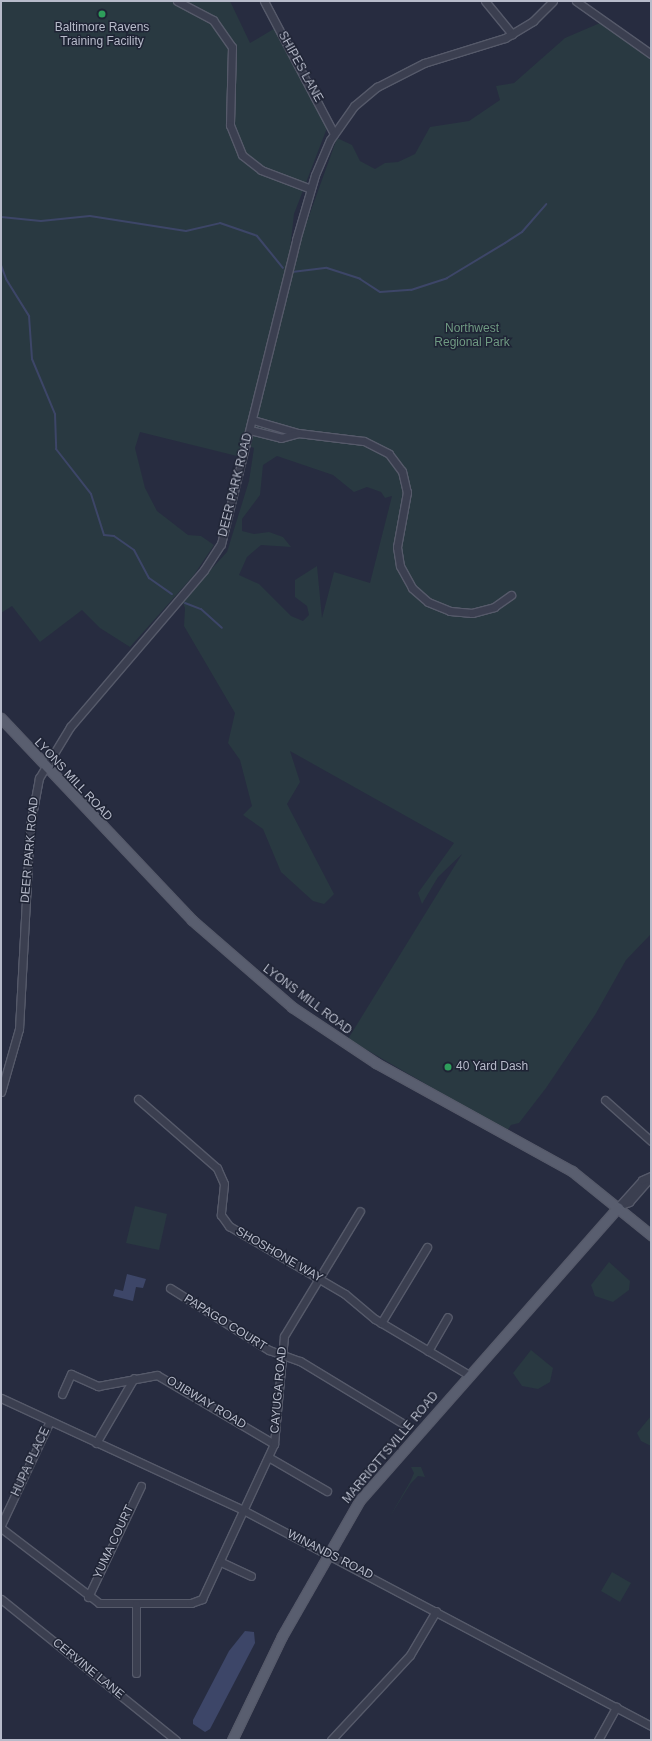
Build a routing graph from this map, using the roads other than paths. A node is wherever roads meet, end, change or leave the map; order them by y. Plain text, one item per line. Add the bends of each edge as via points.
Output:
1 (178, 1) edge
2 (264, 1) edge
3 (484, 1) edge
4 (553, 1) edge
5 (576, 1) edge
6 (512, 34) junction
7 (651, 54) edge
8 (334, 134) junction
9 (311, 189) junction
10 (253, 420) junction
11 (250, 430) junction
12 (298, 433) junction
13 (511, 595) dead end
14 (1, 718) edge
15 (44, 767) junction
16 (1, 1092) edge
17 (138, 1099) dead end
18 (605, 1100) dead end
19 (651, 1141) edge
20 (651, 1176) edge
21 (618, 1206) junction
22 (360, 1211) dead end
23 (651, 1235) edge
24 (427, 1247) dead end
25 (318, 1279) junction
26 (170, 1288) dead end
27 (448, 1318) dead end
28 (382, 1323) junction
29 (428, 1351) junction
30 (281, 1356) junction
31 (469, 1375) junction
32 (134, 1378) junction
33 (62, 1394) dead end
34 (1, 1398) edge
35 (50, 1421) junction
36 (402, 1423) dead end
37 (96, 1443) junction
38 (274, 1444) junction
39 (270, 1458) junction
40 (140, 1486) dead end
41 (327, 1491) dead end
42 (245, 1511) junction
43 (1, 1525) edge
44 (1, 1528) edge
45 (327, 1553) junction
46 (221, 1562) junction
47 (251, 1576) dead end
48 (88, 1597) junction
49 (1, 1599) edge
50 (136, 1604) junction
51 (436, 1611) junction
52 (136, 1673) dead end
53 (616, 1707) junction
54 (651, 1726) edge
55 (176, 1740) edge
56 (232, 1740) edge
57 (331, 1740) edge
58 (598, 1740) edge

1 - 9 street via 213,20 232,46 230,125 242,154 261,170
2 - 8 street, SHIPES LANE
3 - 6 street
4 - 6 street, DEER PARK ROAD
5 - 7 street
6 - 8 street, DEER PARK ROAD via 424,62 382,84 354,106
8 - 9 street, DEER PARK ROAD
9 - 10 street, DEER PARK ROAD
10 - 11 street, DEER PARK ROAD
10 - 12 street
11 - 12 street via 281,438
11 - 15 street, DEER PARK ROAD via 218,551 76,719
12 - 13 street via 364,441 383,450 394,459 402,471 407,492 398,540 399,561 408,582 428,602 450,611 472,613 494,607
14 - 15 main road, LYONS MILL ROAD
15 - 16 street, DEER PARK ROAD via 31,817 17,1038
15 - 21 main road, LYONS MILL ROAD via 208,935 301,1014 393,1073 572,1171
17 - 25 street, SHOSHONE WAY via 217,1168 224,1184 222,1215 229,1226
18 - 19 street
20 - 21 street, MARRIOTTSVILLE ROAD via 629,1202
21 - 23 main road, LYONS MILL ROAD
21 - 31 main road, MARRIOTTSVILLE ROAD
22 - 25 street, CAYUGA ROAD
24 - 28 street
25 - 28 street, SHOSHONE WAY
25 - 30 street, CAYUGA ROAD via 288,1328
26 - 30 street, PAPAGO COURT
27 - 29 street
28 - 29 street, SHOSHONE WAY
29 - 31 street, SHOSHONE WAY
30 - 36 street, PAPAGO COURT via 300,1361
30 - 38 street, CAYUGA ROAD
31 - 45 main road, MARRIOTTSVILLE ROAD via 360,1500
32 - 33 street, OJIBWAY ROAD via 98,1386 71,1374
32 - 37 street
32 - 38 street, OJIBWAY ROAD via 161,1376
34 - 35 street, WINANDS ROAD
35 - 37 street, WINANDS ROAD
35 - 43 street, HUPA PLACE
37 - 42 street, WINANDS ROAD
38 - 39 street, CAYUGA ROAD
39 - 41 street
39 - 42 street, CAYUGA ROAD
40 - 48 street, YUMA COURT
42 - 45 street, WINANDS ROAD
42 - 46 street, CAYUGA ROAD
44 - 48 street, CAYUGA ROAD
45 - 51 street, WINANDS ROAD
45 - 56 main road, MARRIOTTSVILLE ROAD
46 - 47 street
46 - 50 street, CAYUGA ROAD via 206,1593 197,1602
48 - 50 street, CAYUGA ROAD via 103,1604
49 - 55 street, CERVINE LANE
50 - 52 street
51 - 53 street, WINANDS ROAD
51 - 57 street via 418,1646
53 - 54 street, WINANDS ROAD
53 - 58 street

